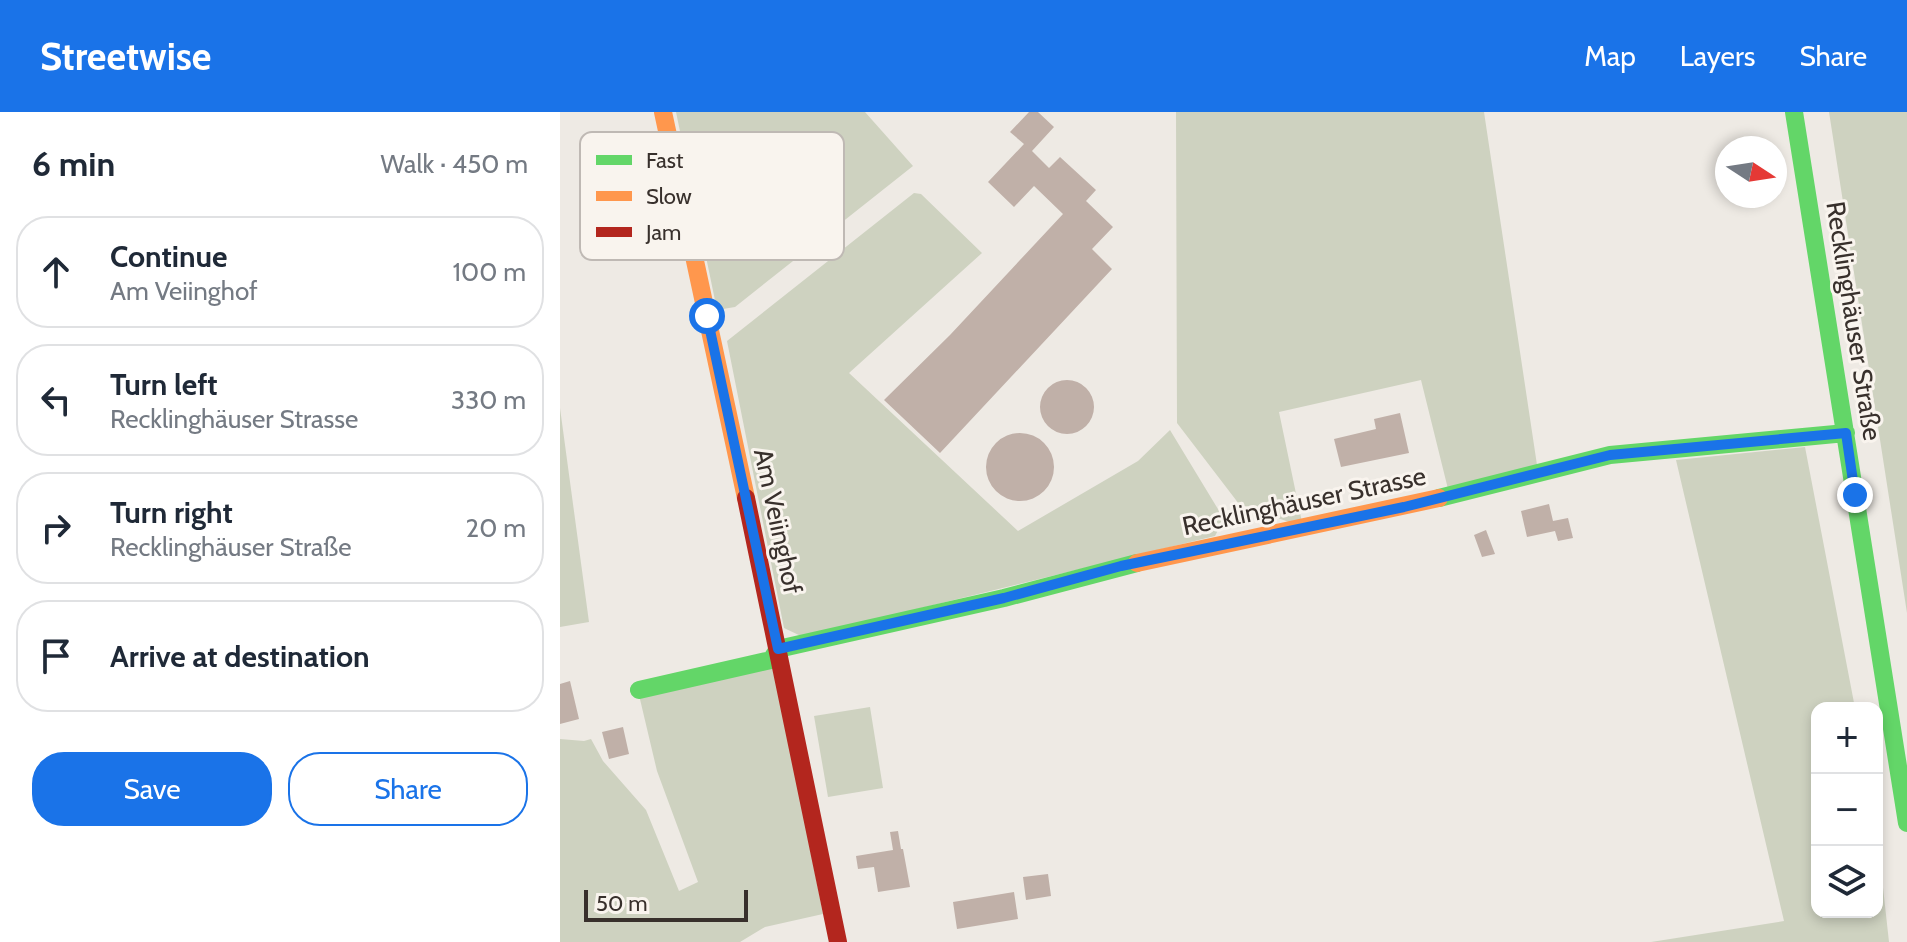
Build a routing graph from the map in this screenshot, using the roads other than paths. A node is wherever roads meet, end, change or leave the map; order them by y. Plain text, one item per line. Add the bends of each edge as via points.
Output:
1 (663, 112) edge
2 (1794, 112) edge
3 (667, 132) edge
4 (695, 260) edge
5 (1846, 433) junction
6 (778, 649) junction
7 (639, 690) dead end
8 (1907, 823) edge
9 (838, 942) edge

1 - 3 street, Am Veiinghof
2 - 5 street, Recklinghäuser Straße
4 - 6 street, Am Veiinghof
5 - 6 street, Recklinghäuser Strasse via 1610,455
5 - 8 street, Recklinghäuser Straße
6 - 7 street, Recklinghäuser Strasse via 771,660
6 - 9 street, Am Veiinghof

